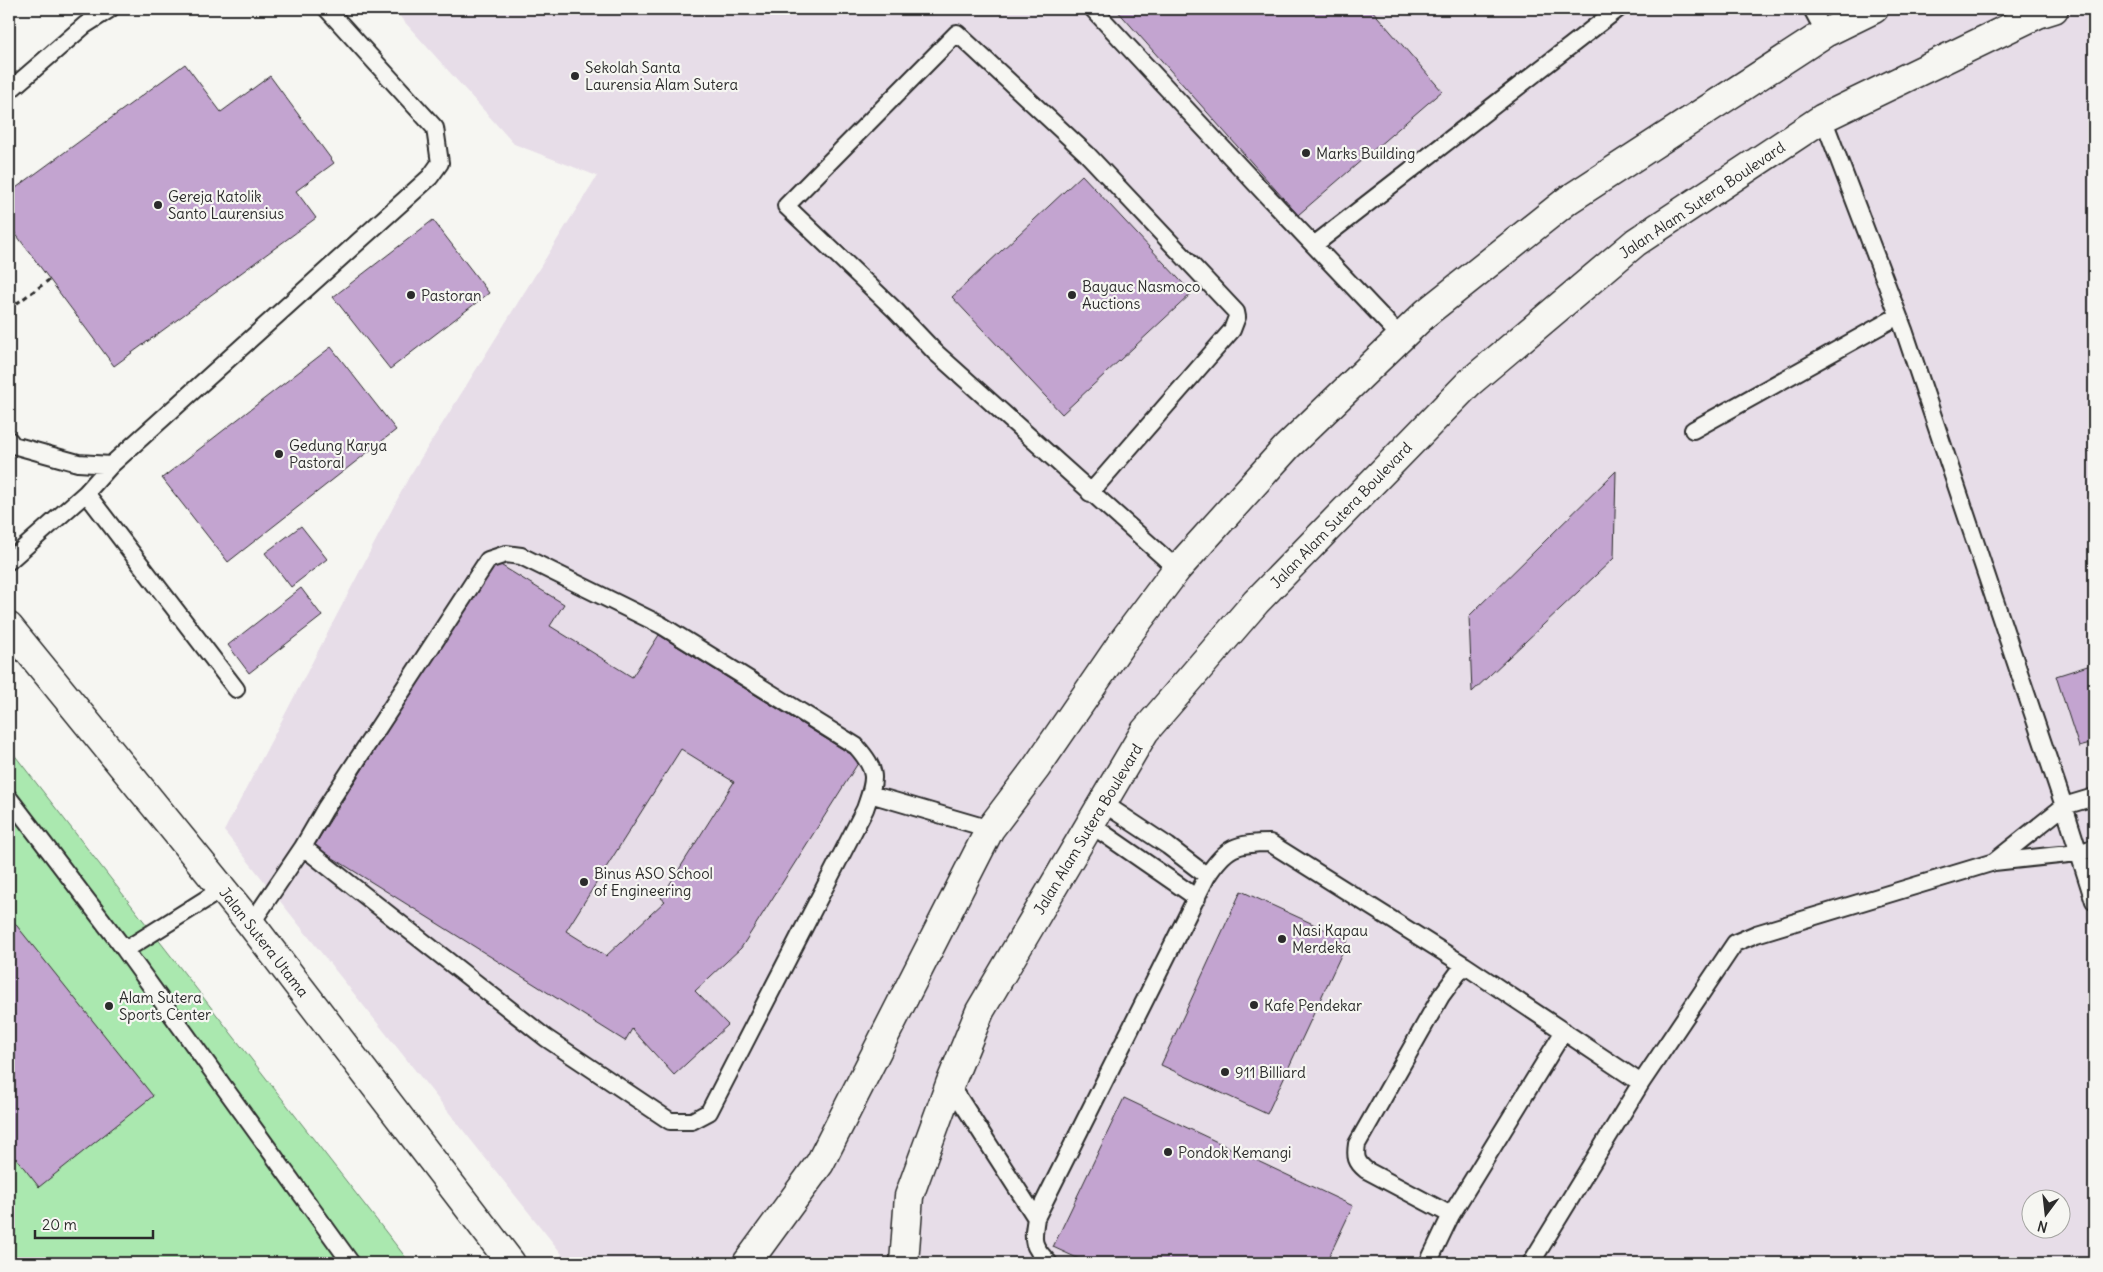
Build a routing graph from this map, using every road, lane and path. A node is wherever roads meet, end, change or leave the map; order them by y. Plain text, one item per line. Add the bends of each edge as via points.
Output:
1 (110, 9) edge
2 (327, 9) edge
3 (1093, 9) edge
4 (1618, 9) edge
5 (1812, 9) edge
6 (1874, 9) edge
7 (2054, 9) edge
8 (1825, 33) junction
9 (9, 92) edge
10 (1823, 118) junction
11 (1314, 245) junction
12 (49, 280) dead end
13 (9, 309) edge
14 (1898, 316) junction
15 (1400, 336) junction
16 (1693, 430) dead end
17 (9, 440) edge
18 (111, 465) junction
19 (86, 493) junction
20 (1090, 493) junction
21 (9, 561) edge
22 (1177, 569) junction
23 (9, 627) edge
24 (236, 689) dead end
25 (870, 794) junction
26 (2094, 797) edge
27 (9, 798) edge
28 (2064, 806) junction
29 (1097, 814) junction
30 (990, 829) junction
31 (303, 847) junction
32 (2094, 848) edge
33 (2078, 853) junction
34 (1994, 862) junction
35 (1207, 876) junction
36 (222, 889) junction
37 (1197, 898) junction
38 (2094, 901) edge
39 (251, 924) junction
40 (126, 950) junction
41 (1464, 965) junction
42 (1564, 1031) junction
43 (1641, 1083) junction
44 (950, 1084) junction
45 (1451, 1214) junction
46 (1036, 1218) junction
47 (351, 1263) edge
48 (511, 1263) edge
49 (747, 1263) edge
50 (904, 1263) edge
51 (1050, 1263) edge
52 (1428, 1263) edge
53 (1531, 1263) edge

1 - 9 lane via 85,25
2 - 18 lane via 435,128 440,163 430,177
3 - 11 lane
4 - 11 lane
5 - 8 lane
6 - 8 main road
7 - 10 main road, Jalan Alam Sutera Boulevard
8 - 15 main road via 1568,200
10 - 14 lane
10 - 29 main road, Jalan Alam Sutera Boulevard via 1636,242 1469,383 1256,602 1145,731
11 - 15 lane
12 - 13 path
14 - 16 lane
14 - 28 lane
15 - 22 main road via 1287,446
17 - 18 lane via 13,444 78,463
18 - 19 lane
19 - 21 lane
19 - 24 lane
20 - 20 lane via 935,352 786,206 957,33 1087,154 1236,312 1232,330
20 - 22 lane
22 - 30 main road
23 - 36 main road, Jalan Sutera Utama
25 - 30 lane
25 - 31 lane via 873,778 870,762 856,746 660,625 522,556 506,554 488,560
25 - 31 lane via 708,1112 692,1121 670,1121 546,1038
26 - 28 lane
27 - 40 lane
28 - 33 lane
28 - 34 lane
29 - 35 lane via 1168,846
29 - 37 lane
29 - 44 main road, Jalan Alam Sutera Boulevard via 980,1011
30 - 49 main road via 820,1163
31 - 39 lane
32 - 33 lane
33 - 34 lane
33 - 38 lane
34 - 43 lane via 1735,943
35 - 37 lane
35 - 41 lane via 1231,848 1250,843 1270,843
36 - 39 main road, Jalan Sutera Utama
36 - 40 lane
37 - 46 lane
39 - 48 main road, Jalan Sutera Utama
40 - 47 lane
41 - 42 lane
41 - 45 lane via 1441,996 1357,1144 1355,1156 1366,1170
42 - 43 lane
42 - 45 lane
43 - 53 lane
44 - 46 lane
44 - 50 main road, Jalan Alam Sutera Boulevard via 909,1196
45 - 52 lane
46 - 51 lane via 1033,1234 1036,1250

